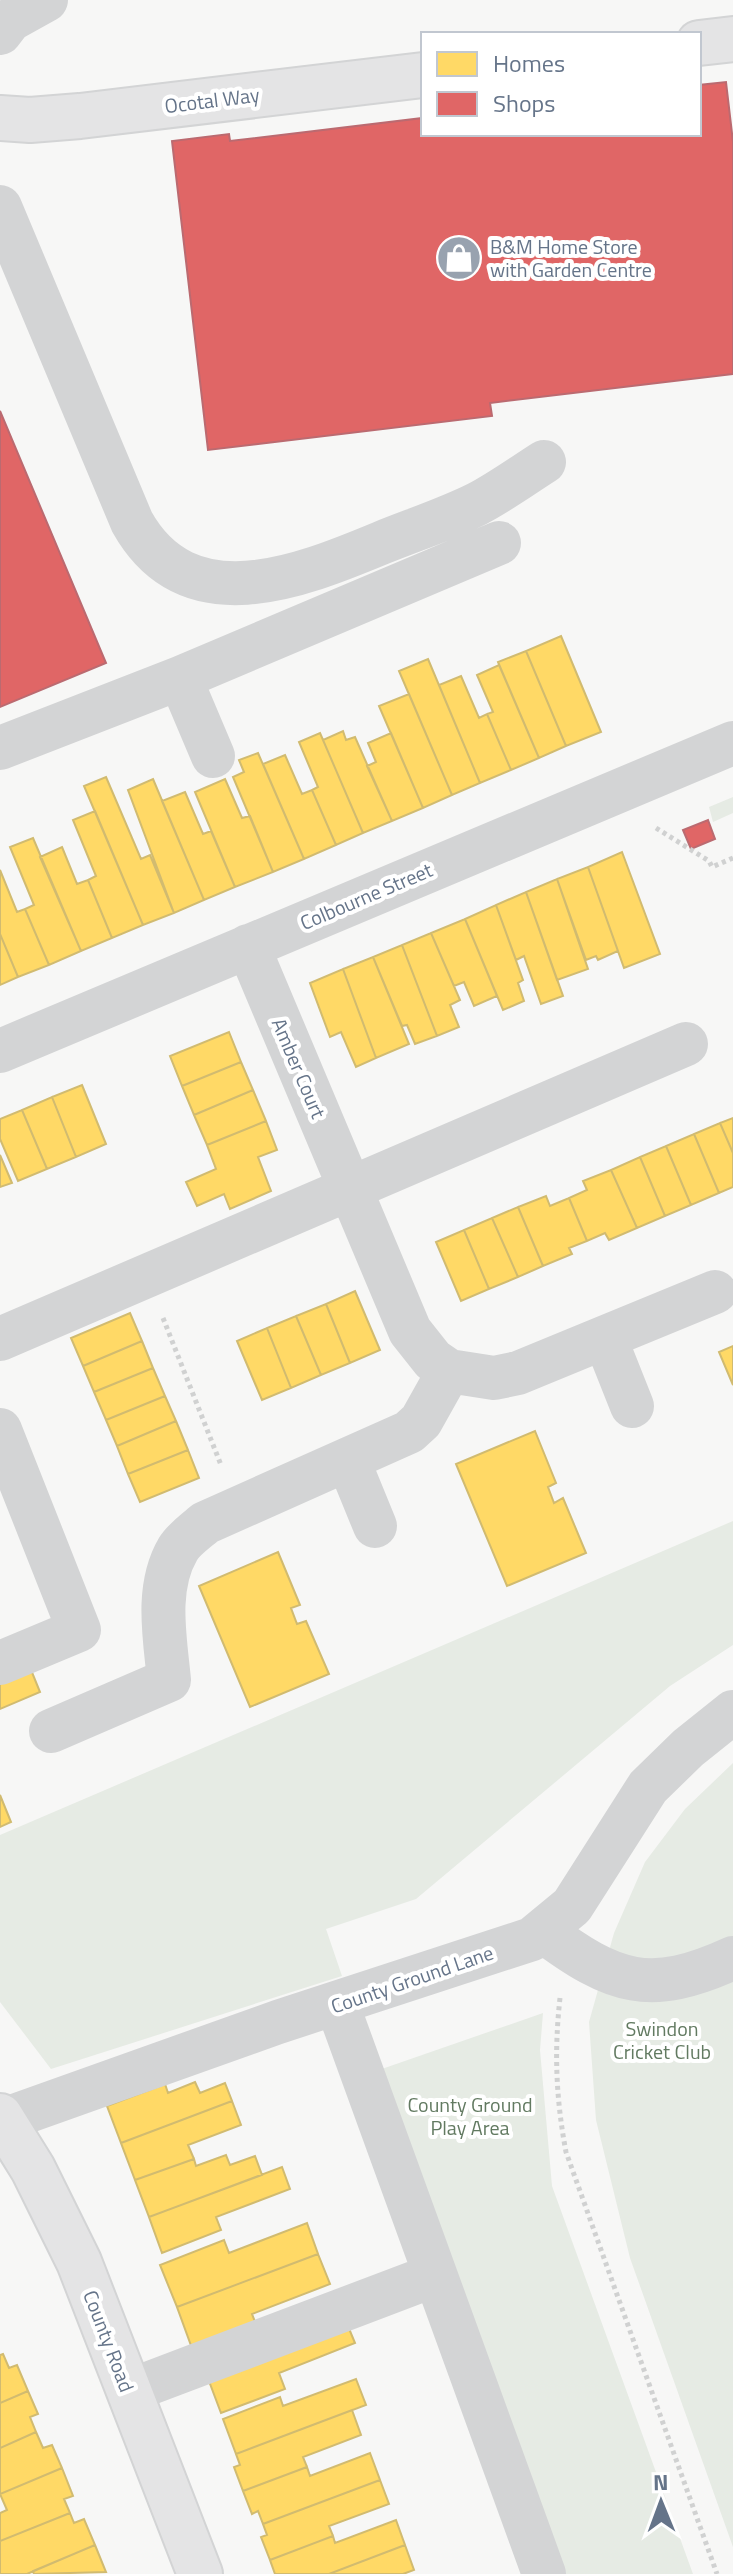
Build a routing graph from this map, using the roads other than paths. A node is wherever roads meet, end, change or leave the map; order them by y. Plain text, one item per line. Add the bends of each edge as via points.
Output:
1 (46, 0) edge
2 (0, 33) edge
3 (733, 39) edge
4 (701, 43) edge
5 (421, 75) edge
6 (0, 118) edge
7 (0, 207) edge
8 (544, 462) dead end
9 (499, 543) dead end
10 (180, 678) junction
11 (733, 743) edge
12 (0, 748) edge
13 (213, 756) dead end
14 (248, 946) junction
15 (686, 1044) dead end
16 (0, 1051) edge
17 (350, 1189) junction
18 (715, 1292) dead end
19 (605, 1338) junction
20 (0, 1339) edge
21 (449, 1371) junction
22 (632, 1406) dead end
23 (0, 1430) edge
24 (348, 1460) junction
25 (375, 1526) dead end
26 (0, 1663) edge
27 (733, 1712) edge
28 (51, 1731) dead end
29 (557, 1941) junction
30 (733, 1958) edge
31 (337, 2004) junction
32 (2, 2118) edge
33 (435, 2275) junction
34 (129, 2391) junction
35 (200, 2574) edge
36 (544, 2574) edge

1 - 2 street via 10,20
3 - 4 main road
5 - 6 main road, Ocotal Way via 80,116
7 - 8 street via 132,522 154,553 188,574 246,583 300,575 477,504
9 - 10 street
10 - 12 street
10 - 13 street
11 - 14 street, Colbourne Street
14 - 16 street, Colbourne Street
14 - 17 street, Amber Court
15 - 17 street
17 - 20 street
17 - 21 street, Amber Court via 410,1331
18 - 19 street
19 - 21 street via 518,1373 494,1378
19 - 22 street
21 - 24 street via 421,1421 393,1441
23 - 26 street via 79,1630
24 - 25 street
24 - 28 street via 205,1523 179,1547 167,1572 163,1610 169,1680
27 - 29 street, County Ground Lane via 648,1787 572,1906
29 - 30 street via 588,1964 640,1980 675,1981
29 - 31 street, County Ground Lane via 532,1939
31 - 32 street, County Ground Lane
31 - 33 street
32 - 34 main road, County Road via 79,2262
33 - 34 street
33 - 36 street
34 - 35 main road, County Road

